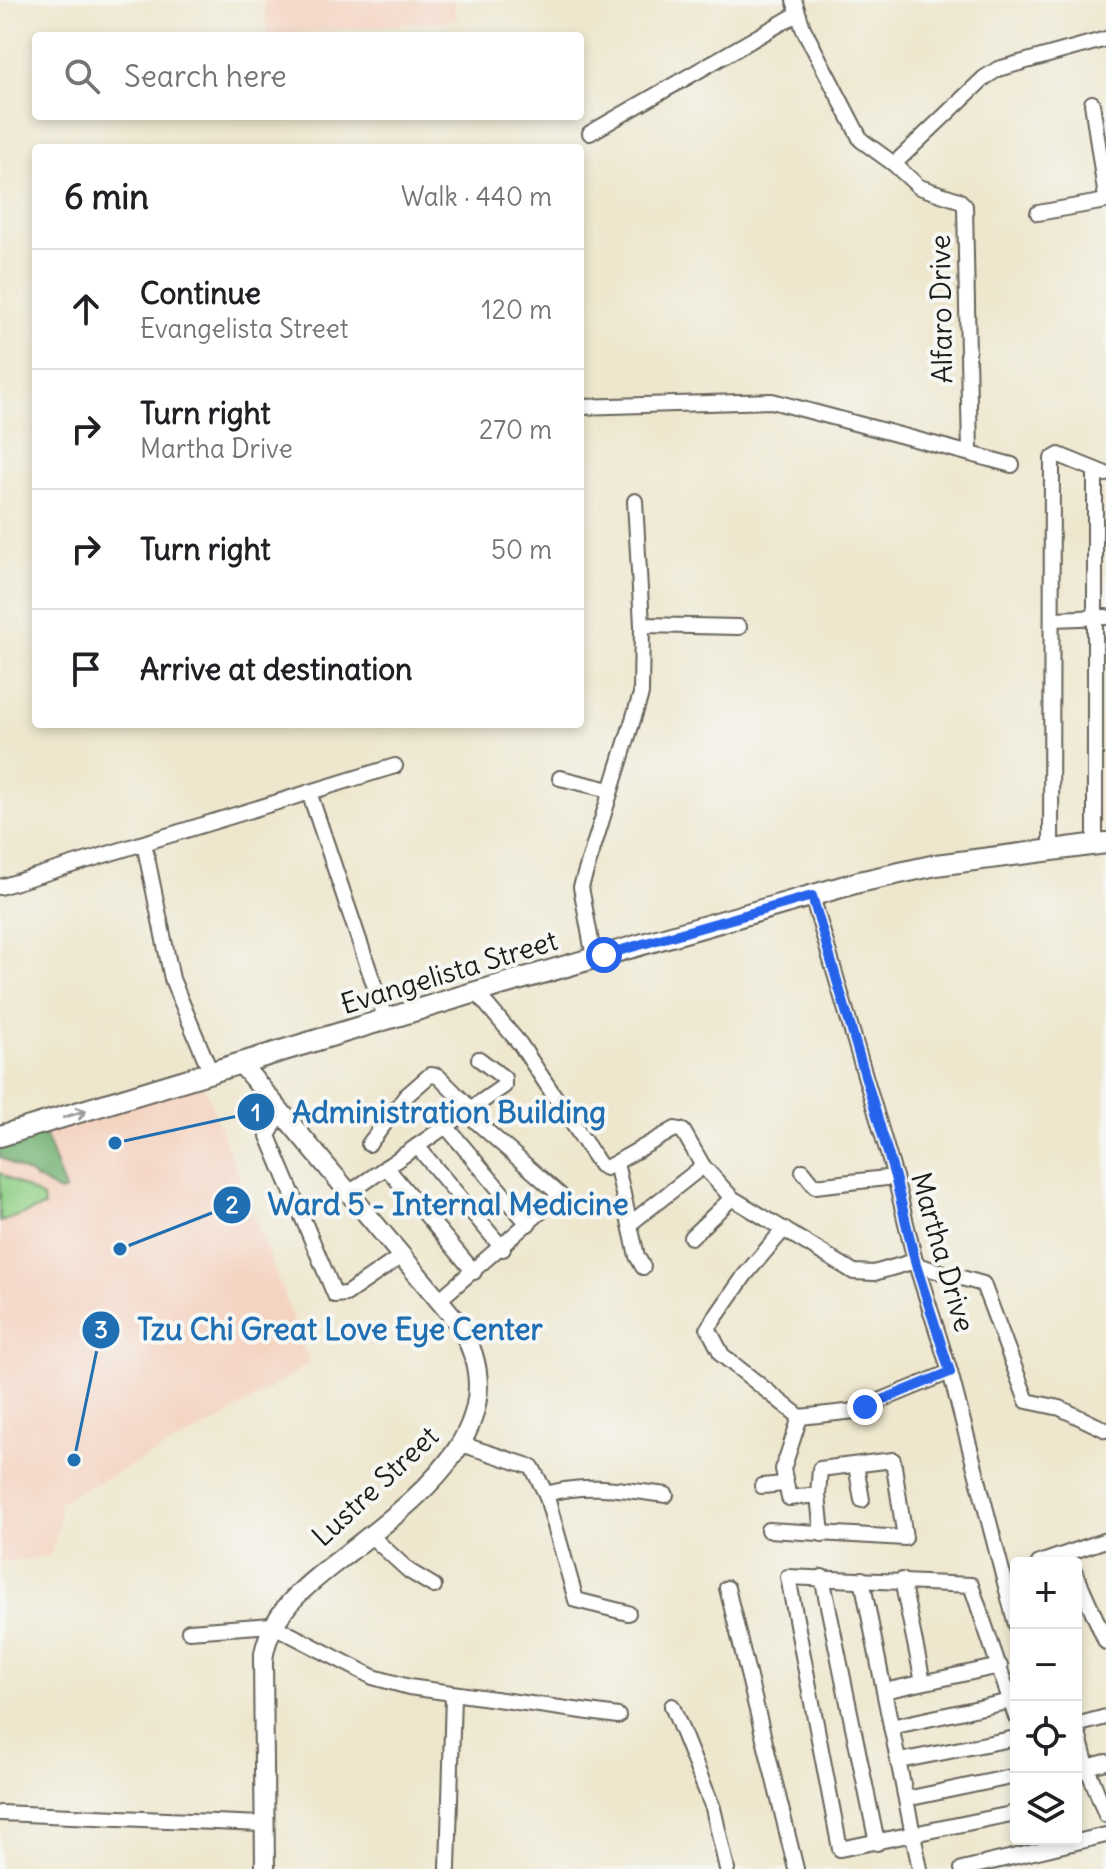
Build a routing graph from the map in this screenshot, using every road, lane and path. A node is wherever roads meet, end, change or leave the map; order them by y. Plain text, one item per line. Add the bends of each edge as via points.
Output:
1 (796, 7) edge
2 (1106, 39) edge
3 (1092, 103) dead end
4 (590, 133) dead end
5 (894, 164) junction
6 (1106, 200) edge
7 (1038, 213) dead end
8 (584, 407) edge
9 (970, 453) junction
10 (1012, 465) dead end
11 (1100, 472) edge
12 (635, 501) dead end
13 (1101, 617) edge
14 (1053, 619) junction
15 (642, 625) junction
16 (739, 627) dead end
17 (395, 766) dead end
18 (560, 778) dead end
19 (610, 790) junction
20 (309, 792) junction
21 (144, 843) junction
22 (1100, 843) edge
23 (1051, 850) junction
24 (0, 887) edge
25 (812, 896) junction
26 (594, 958) junction
27 (476, 992) junction
28 (386, 1020) junction
29 (479, 1059) dead end
30 (241, 1064) junction
31 (211, 1073) junction
32 (467, 1109) junction
33 (280, 1114) junction
34 (445, 1125) junction
35 (0, 1136) edge
36 (369, 1144) dead end
37 (417, 1146) junction
38 (616, 1163) junction
39 (703, 1166) junction
40 (386, 1167) junction
41 (803, 1171) dead end
42 (895, 1177) junction
43 (349, 1193) junction
44 (732, 1198) junction
45 (631, 1223) junction
46 (528, 1224) junction
47 (784, 1229) junction
48 (691, 1237) dead end
49 (503, 1249) junction
50 (400, 1257) junction
51 (915, 1263) junction
52 (643, 1267) dead end
53 (474, 1272) junction
54 (439, 1300) junction
55 (950, 1372) junction
56 (800, 1417) junction
57 (1106, 1430) edge
58 (461, 1444) junction
59 (856, 1465) junction
60 (784, 1484) junction
61 (762, 1486) dead end
62 (546, 1494) junction
63 (666, 1495) dead end
64 (818, 1495) junction
65 (862, 1500) dead end
66 (768, 1530) dead end
67 (822, 1534) junction
68 (370, 1535) junction
69 (1106, 1540) edge
70 (1071, 1557) edge
71 (1009, 1574) edge
72 (822, 1577) junction
73 (862, 1579) junction
74 (902, 1580) junction
75 (434, 1586) dead end
76 (727, 1588) dead end
77 (1082, 1588) edge
78 (628, 1613) dead end
79 (272, 1625) junction
80 (189, 1631) dead end
81 (1106, 1642) edge
82 (1000, 1666) junction
83 (923, 1682) junction
84 (884, 1691) junction
85 (453, 1695) junction
86 (1010, 1698) edge
87 (1010, 1701) edge
88 (672, 1706) dead end
89 (618, 1716) dead end
90 (1106, 1717) edge
91 (1082, 1723) edge
92 (891, 1727) junction
93 (1010, 1739) edge
94 (1082, 1748) edge
95 (899, 1761) junction
96 (1106, 1762) edge
97 (1087, 1767) junction
98 (1010, 1777) edge
99 (906, 1799) junction
100 (0, 1813) edge
101 (1010, 1814) edge
102 (1106, 1815) edge
103 (262, 1824) junction
104 (914, 1835) junction
105 (1082, 1835) edge
106 (1106, 1835) edge
107 (877, 1843) junction
108 (1044, 1845) edge
109 (265, 1869) edge
110 (448, 1869) edge
111 (727, 1869) edge
112 (796, 1869) edge
113 (920, 1869) edge
114 (962, 1869) edge

1 - 4 street
1 - 5 street, Alfaro Drive via 861,140
2 - 5 street via 998,69
3 - 6 street
5 - 9 street, Alfaro Drive via 919,187 965,206
6 - 7 street
8 - 9 street via 772,401
9 - 10 street
11 - 13 street
11 - 14 street via 1059,455 1052,459
12 - 15 street
13 - 14 street
13 - 22 street
14 - 23 street
15 - 16 street
15 - 19 street via 641,694
17 - 20 street
18 - 19 street
19 - 26 street via 581,887
20 - 21 street
20 - 28 street
21 - 24 street
21 - 31 street via 172,979
22 - 23 main road, Evangelista Street
23 - 25 main road, Evangelista Street via 936,865
25 - 26 main road, Evangelista Street
25 - 42 street, Martha Drive
26 - 27 main road, Evangelista Street
27 - 28 main road, Evangelista Street
27 - 38 street via 520,1044 600,1165
28 - 30 main road, Evangelista Street
29 - 32 street via 505,1082
30 - 31 main road, Evangelista Street
30 - 33 street, Lustre Street
35 -> 31 main road, Evangelista Street
32 - 34 street
32 - 36 street via 438,1076 430,1075 406,1096
32 - 46 street via 558,1191 559,1199
33 - 43 street, Lustre Street
33 - 50 street via 268,1136 335,1295 346,1294
34 - 37 street
34 - 46 street
37 - 40 street
37 - 49 street
38 - 39 street via 675,1129 683,1131
38 - 45 street
39 - 44 street
39 - 45 street
40 - 43 street
40 - 53 street
41 - 42 street via 815,1186
42 - 51 street, Martha Drive
43 - 50 street, Lustre Street
44 - 47 street
44 - 48 street
45 - 52 street
46 - 49 street
47 - 51 street via 854,1272
47 - 56 street via 708,1328 722,1355
49 - 53 street
50 - 54 street, Lustre Street
51 - 55 street, Martha Drive
51 - 57 street via 983,1284 1027,1401 1060,1408
53 - 54 street
54 - 58 street, Lustre Street via 477,1359 477,1409
55 - 56 street via 855,1411
55 - 71 street, Martha Drive
56 - 60 street via 783,1469
58 - 62 street via 532,1467
58 - 68 street, Lustre Street
59 - 64 street via 820,1469
59 - 65 street
59 - 67 street via 893,1460 905,1538
60 - 61 street
60 - 64 street via 789,1498
62 - 63 street via 601,1487
62 - 78 street via 576,1600
64 - 67 street
66 - 67 street
68 - 75 street
68 - 79 street, Lustre Street via 316,1578
69 - 70 street
72 - 73 street
72 - 107 street
72 - 107 street via 792,1576 787,1584 839,1844 845,1849
73 - 74 street
73 - 84 street
74 - 82 street via 971,1585
74 - 83 street
76 - 112 street
77 - 81 street
79 - 80 street
79 - 85 street via 373,1677
79 - 103 street via 263,1660
82 - 83 street
82 - 86 street
83 - 84 street
84 - 92 street
85 - 89 street
85 - 110 street
87 - 92 street
88 - 111 street via 713,1808
90 - 91 street
92 - 95 street
93 - 95 street
94 - 97 street
95 - 99 street
96 - 97 street
97 - 102 street
98 - 99 street
99 - 104 street
100 - 103 street
101 - 104 street
103 - 109 street
104 - 107 street
104 - 113 street
105 - 106 street
108 - 114 street

